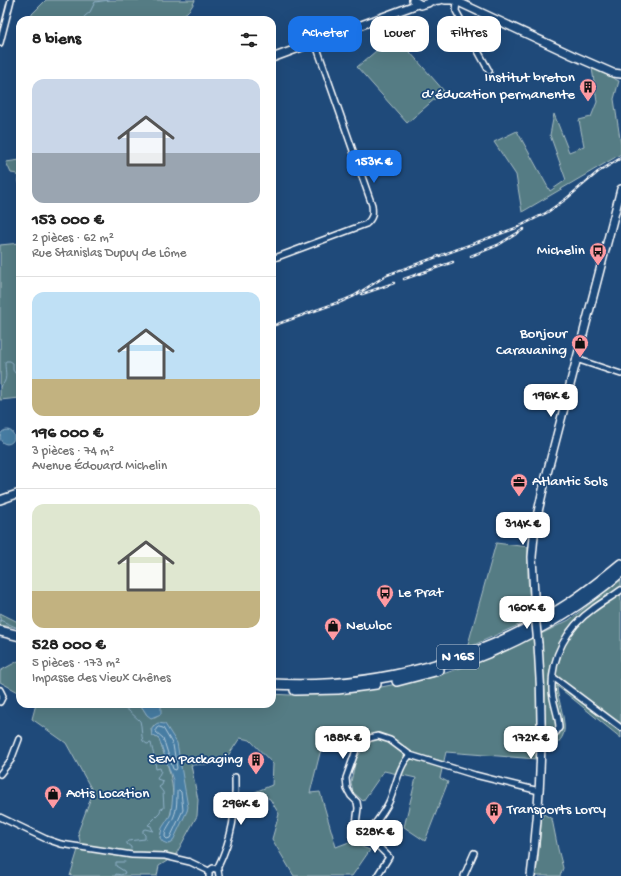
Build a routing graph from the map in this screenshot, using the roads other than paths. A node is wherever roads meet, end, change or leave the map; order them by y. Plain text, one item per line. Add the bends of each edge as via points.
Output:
1 (11, 0) edge
2 (410, 0) edge
3 (431, 0) edge
4 (440, 0) edge
5 (445, 0) edge
6 (454, 0) edge
7 (416, 2) edge
8 (402, 10) junction
9 (362, 25) edge
10 (0, 43) edge
11 (288, 52) edge
12 (318, 52) edge
13 (276, 57) edge
14 (489, 71) dead end
15 (621, 74) edge
16 (621, 190) edge
17 (276, 258) edge
18 (576, 360) junction
19 (621, 374) edge
20 (16, 494) edge
21 (0, 500) edge
22 (621, 564) edge
23 (621, 572) edge
24 (621, 590) edge
25 (0, 626) edge
26 (0, 631) edge
27 (16, 634) edge
28 (16, 635) edge
29 (0, 638) edge
30 (16, 641) edge
31 (553, 677) junction
32 (276, 684) edge
33 (0, 690) edge
34 (276, 690) edge
35 (0, 702) edge
36 (621, 728) edge
37 (540, 737) junction
38 (19, 739) dead end
39 (410, 756) junction
40 (0, 774) edge
41 (235, 777) dead end
42 (539, 791) junction
43 (0, 817) edge
44 (368, 833) junction
45 (474, 853) dead end
46 (217, 869) junction
47 (209, 873) edge
48 (219, 876) edge
49 (377, 876) edge
50 (464, 876) edge
51 (531, 876) edge

1 - 10 street
2 - 8 main road
3 - 4 main road
3 - 7 main road via 425,4
5 - 6 main road
6 - 14 street via 456,11
6 - 15 main road via 572,55
7 - 8 main road
8 - 9 main road
11 - 13 main road
12 - 17 street via 373,214 366,224
16 - 18 main road
18 - 19 street
18 - 37 main road, bridge via 535,525 532,558 541,686
20 - 21 main road
22 - 32 highway, N 165 via 585,593 553,614 464,656 372,679 318,684
23 - 34 highway, N 165 via 587,599 551,622 465,662 409,678 368,686
24 - 31 street via 586,614 568,634 557,656
25 - 27 highway
26 - 28 highway
29 - 30 highway
31 - 36 street
31 - 37 street via 552,694 559,728 554,735
33 - 35 street via 3,696
37 - 42 main road
38 - 40 street via 11,760
39 - 42 street
39 - 44 street via 396,780 389,802
39 - 44 street via 390,740 378,736 360,744 356,750 346,778 347,790 357,802 358,829
41 - 46 street via 234,821 228,844
42 - 51 main road
43 - 47 street via 57,843 121,854 165,856 190,862
44 - 49 street via 389,856
45 - 50 street
46 - 47 street via 212,868
46 - 48 street

